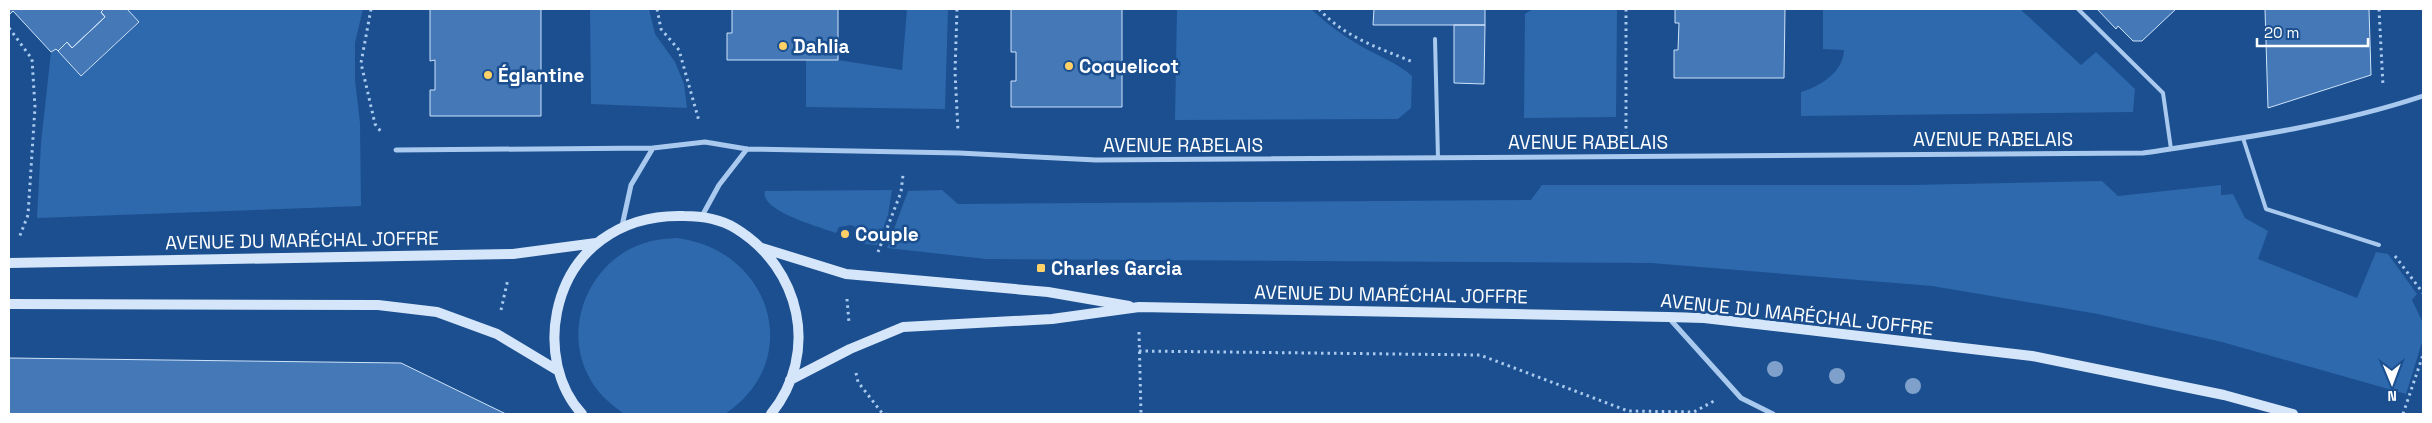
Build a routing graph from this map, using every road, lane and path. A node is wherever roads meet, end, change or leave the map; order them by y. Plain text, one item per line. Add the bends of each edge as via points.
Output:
1 (371, 9) edge
2 (657, 9) edge
3 (957, 9) edge
4 (1319, 9) edge
5 (1626, 9) edge
6 (2078, 9) edge
7 (2379, 9) edge
8 (9, 28) edge
9 (1435, 39) dead end
10 (1435, 71) junction
11 (2423, 96) edge
12 (2384, 109) junction
13 (2243, 138) junction
14 (705, 142) junction
15 (653, 148) junction
16 (747, 149) junction
17 (2171, 149) junction
18 (396, 150) joint
19 (959, 153) junction
20 (1626, 157) junction
21 (1438, 158) junction
22 (901, 192) dead end
23 (702, 216) junction
24 (622, 226) junction
25 (596, 243) junction
26 (2379, 245) dead end
27 (761, 247) junction
28 (2391, 250) dead end
29 (878, 253) dead end
30 (512, 254) junction
31 (10, 263) edge
32 (2423, 293) edge
33 (9, 304) edge
34 (1139, 308) junction
35 (1668, 317) junction
36 (497, 334) junction
37 (1139, 351) junction
38 (2423, 355) edge
39 (557, 370) junction
40 (790, 380) junction
41 (582, 414) edge
42 (771, 414) edge
43 (1141, 414) edge
44 (1694, 414) edge
45 (1773, 414) edge
46 (2294, 414) edge
47 (2403, 414) edge

1 - 18 path via 361,63 375,124
2 - 14 path via 661,29 679,50
3 - 19 path via 955,72
4 - 10 path via 1354,38
5 - 20 path
6 - 17 lane via 2163,93
7 - 12 path
8 - 31 path via 32,59 36,107 28,215
9 - 10 lane
10 - 21 lane
11 - 12 street, AVENUE RABELAIS
12 - 13 street, AVENUE RABELAIS
13 - 17 street, AVENUE RABELAIS
13 - 26 lane via 2266,209
14 - 15 street, AVENUE RABELAIS
14 - 16 street, AVENUE RABELAIS
15 - 18 street, AVENUE RABELAIS
15 - 24 street via 630,184
16 - 19 street, AVENUE RABELAIS
16 - 23 street via 719,185
17 - 20 street, AVENUE RABELAIS via 2143,153
19 - 21 street, AVENUE RABELAIS via 1096,160
20 - 21 street, AVENUE RABELAIS
22 - 29 path
23 - 24 main road via 661,215
23 - 27 main road via 733,227
24 - 25 main road
25 - 30 main road, AVENUE DU MARÉCHAL JOFFRE
25 - 39 main road via 575,266 561,293 553,331
27 - 34 main road, AVENUE DU MARÉCHAL JOFFRE via 846,274 1048,292
27 - 40 main road via 782,274 796,309 800,337 795,370
28 - 32 path
30 - 31 main road, AVENUE DU MARÉCHAL JOFFRE
30 - 36 path
33 - 36 main road via 378,305 437,312
34 - 35 main road, AVENUE DU MARÉCHAL JOFFRE
34 - 37 path
34 - 40 main road, AVENUE DU MARÉCHAL JOFFRE via 1052,319 903,327 850,349
35 - 45 street via 1741,398
35 - 46 main road, AVENUE DU MARÉCHAL JOFFRE via 1704,318 2032,356 2224,395
36 - 39 main road
37 - 43 path
37 - 44 path via 1480,355 1628,411
38 - 47 path
39 - 41 main road via 574,405
40 - 42 main road via 782,400

